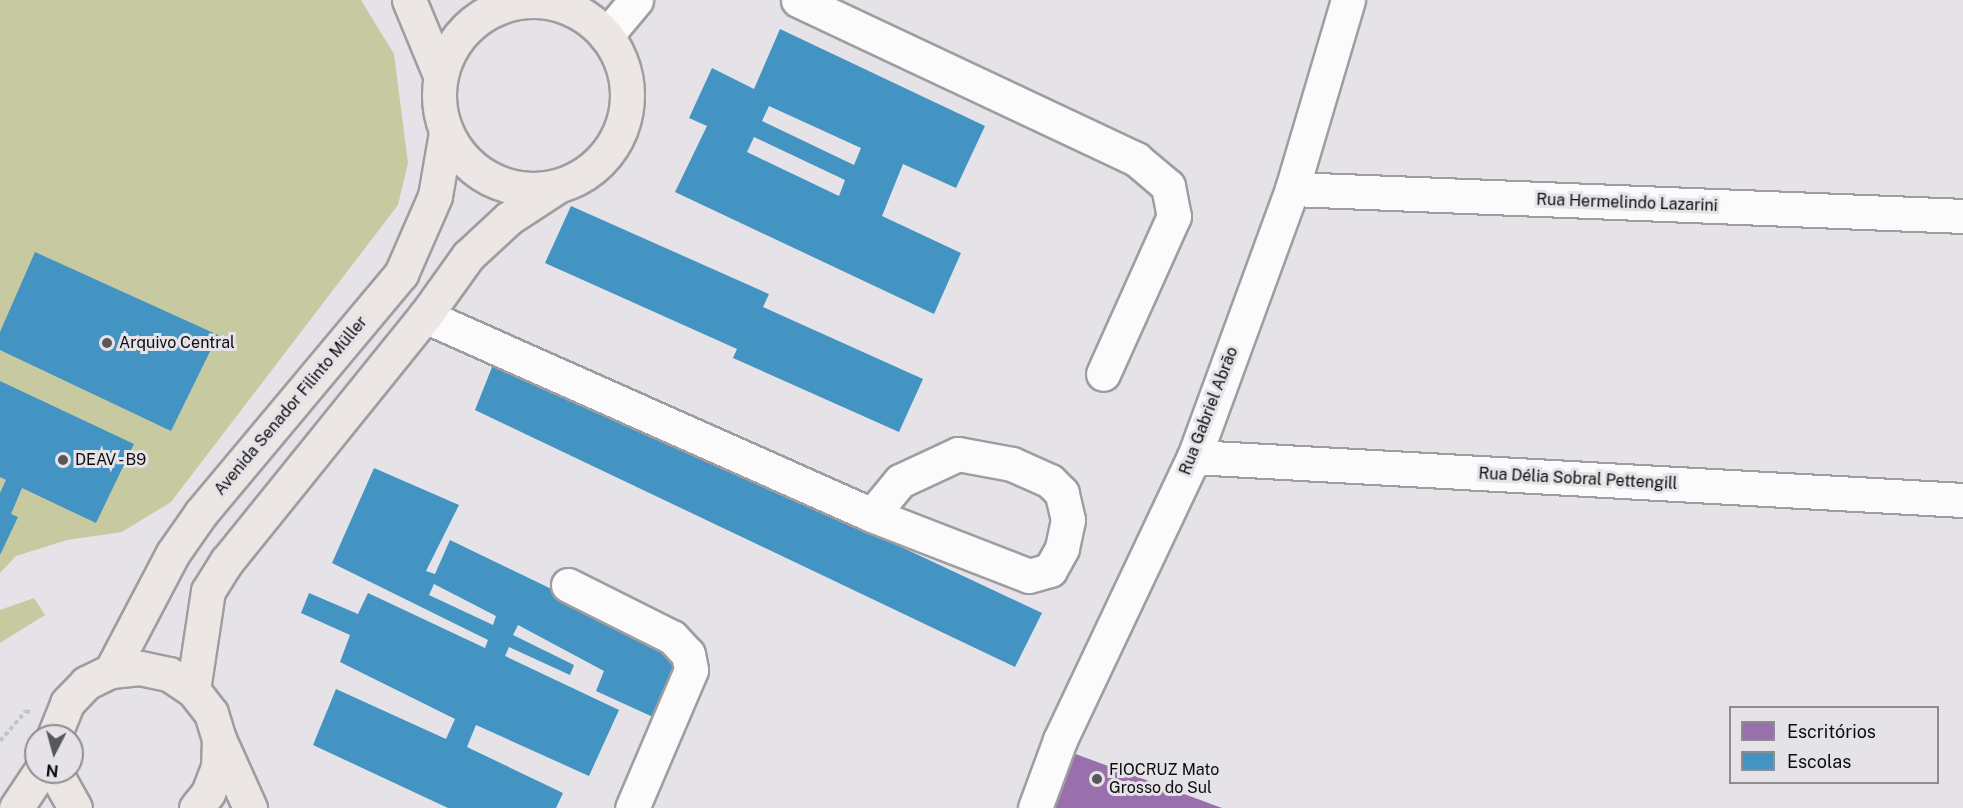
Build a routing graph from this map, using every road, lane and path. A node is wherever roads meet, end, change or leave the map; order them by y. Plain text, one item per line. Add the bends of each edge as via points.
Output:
1 (409, 0) edge
2 (529, 0) edge
3 (636, 0) edge
4 (798, 0) edge
5 (1347, 0) edge
6 (606, 36) junction
7 (440, 75) junction
8 (446, 132) junction
9 (558, 186) junction
10 (1292, 189) junction
11 (1963, 216) edge
12 (425, 316) junction
13 (1103, 374) dead end
14 (1194, 457) junction
15 (1963, 500) edge
16 (872, 515) junction
17 (568, 585) dead end
18 (111, 671) junction
19 (193, 690) junction
20 (59, 724) edge
21 (219, 739) junction
22 (32, 784) edge
23 (62, 784) edge
24 (16, 808) edge
25 (75, 808) edge
26 (196, 808) edge
27 (250, 808) edge
28 (632, 808) edge
29 (1035, 808) edge

1 - 7 main road
2 - 6 main road via 558,4 576,12
2 - 7 main road via 499,7 472,23 452,46
3 - 6 street
4 - 13 street via 1136,159 1168,186 1174,216
5 - 10 street, Rua Gabriel Abrão
6 - 9 main road via 621,63 627,93 623,124 609,151 594,166
7 - 8 main road via 438,104
8 - 9 main road via 459,155 480,174 504,185 531,189
8 - 18 main road, Avenida Senador Filinto Müller via 435,196 401,274 201,513 173,553
9 - 12 main road via 509,218 468,256
10 - 11 street, Rua Hermelindo Lazarini
10 - 14 street, Rua Gabriel Abrão
12 - 16 street
12 - 19 main road via 226,561 208,591
14 - 15 street, Rua Délia Sobral Pettengill
14 - 29 street, Rua Gabriel Abrão via 1060,740
16 - 16 street via 900,482 958,454 1012,464 1050,481 1062,493 1068,520 1062,548 1050,570 1029,576
17 - 28 street via 672,637 688,654 691,670
18 - 19 main road via 140,668 169,674
18 - 20 main road via 86,683 67,703
19 - 21 main road via 211,713
21 - 26 main road via 218,767 208,793
21 - 27 main road
22 - 24 main road
23 - 25 main road

